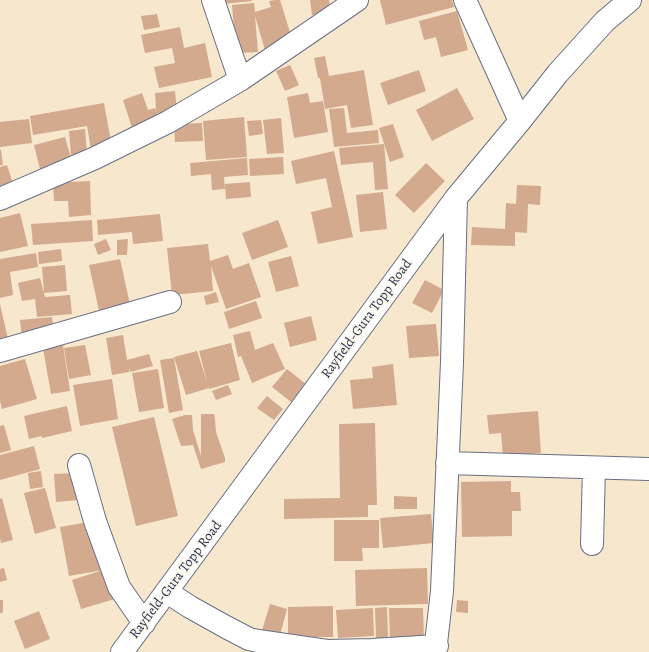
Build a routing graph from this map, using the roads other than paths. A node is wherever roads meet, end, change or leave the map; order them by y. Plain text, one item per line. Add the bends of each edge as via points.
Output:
1 (213, 0) edge
2 (357, 0) edge
3 (465, 0) edge
4 (630, 0) edge
5 (240, 80) junction
6 (520, 121) junction
7 (456, 198) junction
8 (0, 199) edge
9 (170, 302) dead end
10 (0, 351) edge
11 (447, 463) junction
12 (79, 465) dead end
13 (594, 468) junction
14 (649, 469) edge
15 (592, 544) dead end
16 (167, 592) junction
17 (144, 623) junction
18 (436, 649) edge
19 (122, 652) edge

1 - 5 street
2 - 5 street
3 - 6 street
4 - 6 street, Rayfield-Gura Topp Road via 606,21 558,73
5 - 8 street via 168,122 95,158
6 - 7 street, Rayfield-Gura Topp Road
7 - 11 street
7 - 16 street, Rayfield-Gura Topp Road
9 - 10 street
11 - 13 street
11 - 18 street via 442,591
12 - 17 street via 95,521 119,587
13 - 14 street
13 - 15 street
16 - 17 street, Rayfield-Gura Topp Road
16 - 18 street via 226,627 258,641 327,651
17 - 19 street, Rayfield-Gura Topp Road

